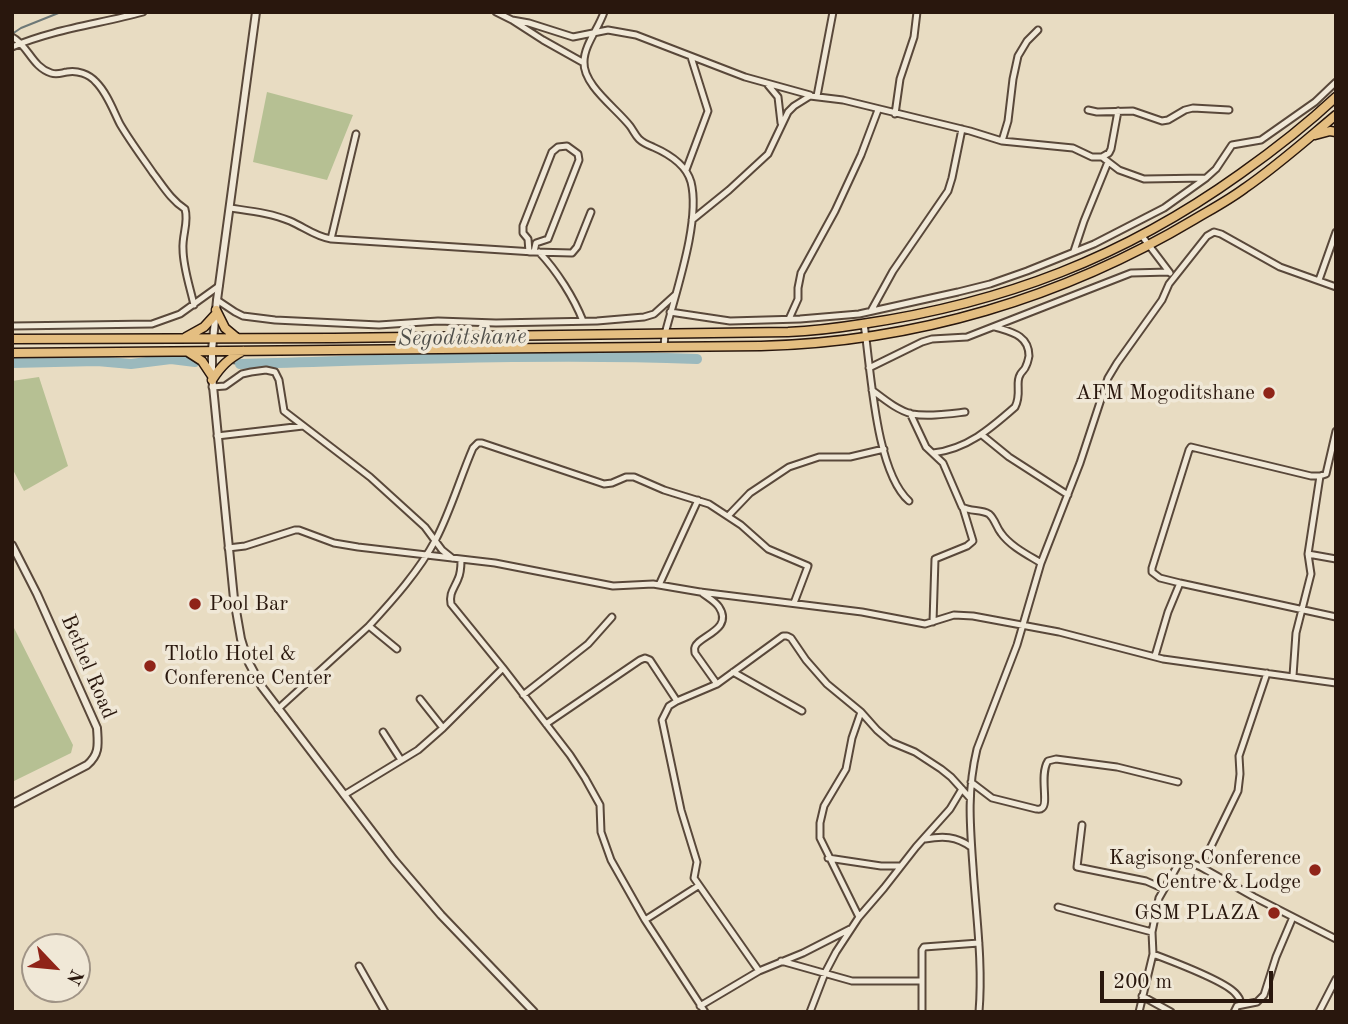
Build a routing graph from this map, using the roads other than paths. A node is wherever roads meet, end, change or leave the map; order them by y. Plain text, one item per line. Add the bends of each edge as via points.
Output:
1 (143, 12) edge
2 (256, 12) edge
3 (496, 12) edge
4 (604, 12) edge
5 (834, 12) edge
6 (917, 12) edge
7 (512, 20) junction
8 (1038, 30) dead end
9 (595, 32) junction
10 (12, 37) edge
11 (22, 43) junction
12 (12, 47) edge
13 (691, 57) junction
14 (584, 63) junction
15 (1336, 82) edge
16 (765, 83) junction
17 (814, 96) junction
18 (1336, 97) edge
19 (878, 110) junction
20 (1088, 110) dead end
21 (1229, 110) dead end
22 (1118, 111) junction
23 (895, 114) junction
24 (1336, 115) edge
25 (781, 124) junction
26 (962, 129) junction
27 (1336, 132) edge
28 (356, 134) dead end
29 (1311, 136) junction
30 (1002, 141) junction
31 (1105, 160) junction
32 (687, 170) junction
33 (1206, 178) junction
34 (230, 208) junction
35 (591, 212) dead end
36 (692, 220) junction
37 (1336, 232) edge
38 (1142, 236) junction
39 (331, 239) junction
40 (1149, 247) junction
41 (1074, 251) junction
42 (534, 252) junction
43 (1169, 272) junction
44 (1174, 278) junction
45 (1319, 280) junction
46 (219, 286) junction
47 (1336, 287) edge
48 (675, 295) junction
49 (194, 305) junction
50 (216, 309) junction
51 (670, 312) junction
52 (870, 312) junction
53 (789, 319) junction
54 (583, 321) junction
55 (864, 324) junction
56 (12, 326) edge
57 (995, 327) junction
58 (712, 333) junction
59 (665, 334) junction
60 (183, 338) junction
61 (238, 338) junction
62 (866, 338) junction
63 (12, 339) edge
64 (213, 339) junction
65 (711, 346) junction
66 (664, 347) junction
67 (185, 350) junction
68 (212, 350) junction
69 (245, 350) junction
70 (12, 353) edge
71 (869, 368) junction
72 (212, 381) junction
73 (872, 390) junction
74 (965, 412) dead end
75 (910, 413) junction
76 (303, 426) junction
77 (1336, 430) edge
78 (982, 435) junction
79 (217, 436) junction
80 (884, 449) junction
81 (933, 453) junction
82 (1336, 472) edge
83 (1323, 475) junction
84 (1068, 495) junction
85 (698, 500) junction
86 (909, 501) dead end
87 (962, 506) junction
88 (728, 516) junction
89 (435, 540) junction
90 (12, 545) edge
91 (228, 548) junction
92 (1308, 554) junction
93 (426, 555) junction
94 (452, 558) junction
95 (1336, 559) edge
96 (461, 560) junction
97 (1041, 563) junction
98 (1180, 583) junction
99 (659, 585) junction
100 (700, 592) junction
101 (794, 603) junction
102 (1301, 611) junction
103 (612, 617) dead end
104 (1336, 617) edge
105 (933, 622) junction
106 (369, 626) junction
107 (1023, 626) junction
108 (397, 649) dead end
109 (1155, 656) junction
110 (503, 667) junction
111 (733, 671) junction
112 (1266, 674) junction
113 (1293, 676) junction
114 (1336, 683) edge
115 (717, 684) junction
116 (523, 695) junction
117 (420, 699) dead end
118 (677, 701) junction
119 (278, 709) junction
120 (802, 711) dead end
121 (861, 712) junction
122 (546, 724) junction
123 (443, 728) junction
124 (383, 732) dead end
125 (401, 760) junction
126 (971, 782) junction
127 (1178, 782) dead end
128 (962, 789) junction
129 (344, 795) junction
130 (970, 798) junction
131 (12, 804) edge
132 (1083, 825) dead end
133 (923, 839) junction
134 (971, 847) junction
135 (828, 858) junction
136 (901, 866) junction
137 (1201, 867) junction
138 (698, 886) junction
139 (1164, 889) junction
140 (1058, 907) dead end
141 (859, 917) junction
142 (1293, 917) junction
143 (645, 920) junction
144 (852, 928) junction
145 (1152, 932) junction
146 (1336, 939) edge
147 (979, 943) junction
148 (1153, 954) junction
149 (781, 961) junction
150 (359, 966) dead end
151 (759, 971) junction
152 (825, 974) junction
153 (1336, 979) edge
154 (922, 981) junction
155 (1142, 996) junction
156 (1241, 1004) junction
157 (700, 1006) junction
158 (385, 1012) edge
159 (534, 1012) edge
160 (705, 1012) edge
161 (810, 1012) edge
162 (922, 1012) edge
163 (979, 1012) edge
164 (1139, 1012) edge
165 (1171, 1012) edge
166 (1234, 1012) edge
167 (1320, 1012) edge

1 - 11 street
2 - 34 street
3 - 7 street
4 - 9 street
5 - 17 street
6 - 23 street
7 - 9 street via 573,37
7 - 14 street
8 - 30 street via 1018,56
9 - 13 street via 636,35
9 - 14 street
10 - 11 street
11 - 12 street
11 - 49 street via 46,71 85,74 97,83 139,153 177,205 185,209 183,257
13 - 16 street
13 - 32 street via 708,111
14 - 32 street via 589,79 639,139
15 - 33 street via 1261,140 1232,145
16 - 17 street
16 - 25 street via 778,97
17 - 19 street
17 - 25 street via 794,106
18 - 38 main road via 1225,185
19 - 23 street
19 - 53 street via 835,211 801,273 798,299
20 - 22 street
21 - 22 street via 1193,108 1162,121
22 - 31 street
23 - 26 street
24 - 29 main road
25 - 36 street via 768,154
26 - 30 street
26 - 52 street via 948,191
27 - 29 main road
28 - 39 street
29 - 40 main road via 1243,190
30 - 31 street via 1068,146
31 - 33 street via 1144,179
31 - 41 street
32 - 36 street
33 - 41 street via 1164,208
34 - 39 street via 282,219
34 - 46 street
35 - 42 street via 575,251
36 - 48 street
37 - 45 street
38 - 40 street
38 - 55 main road via 1072,269 1004,293
39 - 42 street
40 - 43 street
40 - 62 main road via 1007,305
41 - 52 street via 990,284
42 - 42 street via 536,243 548,239 579,160 571,147 552,152 523,226
42 - 54 street via 554,270
43 - 44 street
43 - 57 street via 1131,272
44 - 45 street via 1214,232 1280,267
44 - 84 street via 1112,370
45 - 47 street
46 - 49 street
46 - 50 street
48 - 51 street
48 - 54 street via 650,316
49 - 56 street via 165,320 142,325
50 - 54 street via 252,318 379,325
50 - 60 main road via 204,327
50 - 61 main road via 225,328
50 - 64 street
51 - 53 street via 730,321
51 - 59 street
52 - 53 street
55 - 58 main road via 810,331
55 - 62 street
57 - 71 street via 967,337 922,342
57 - 78 street via 1021,336 1029,349 1028,360 1018,379 1015,407
58 - 59 main road
58 - 65 main road
59 - 61 main road
59 - 66 street
60 - 63 main road
60 - 64 main road
61 - 64 main road
62 - 65 main road
62 - 71 street
64 - 68 street
65 - 66 main road
66 - 69 main road
67 - 68 main road
67 - 70 main road
67 - 72 main road via 202,361
68 - 69 main road
68 - 72 street
69 - 72 main road via 225,362
71 - 73 street
72 - 76 street via 225,386 242,374 272,371 278,375 284,411
72 - 79 street
73 - 75 street
73 - 80 street
74 - 75 street
75 - 81 street
76 - 79 street
76 - 89 street via 377,483
77 - 83 street
78 - 81 street
78 - 84 street
79 - 91 street
80 - 86 street via 896,487
80 - 88 street via 850,457 819,457 789,467 750,493
81 - 87 street via 943,463
82 - 83 street
83 - 92 street
83 - 98 street via 1191,447 1152,568 1155,576
84 - 97 street
85 - 88 street
85 - 89 street via 634,477 604,484 478,443
85 - 99 street
87 - 97 street via 992,517 1008,541
87 - 105 street via 973,541 935,559
88 - 101 street via 768,549 808,566
89 - 93 street
89 - 94 street
90 - 131 street, Bethel Road via 97,728 98,749 87,765
91 - 93 street via 295,530 358,547
91 - 119 street via 245,652
92 - 95 street
92 - 102 street via 1311,575
93 - 94 street
93 - 106 street
94 - 96 street
96 - 99 street via 512,565 613,586
96 - 110 street via 451,604
97 - 107 street
98 - 102 street
98 - 109 street
99 - 100 street
100 - 101 street
100 - 115 street via 721,613 719,626 695,647
101 - 105 street
102 - 104 street
102 - 113 street
103 - 116 street via 588,645
105 - 107 street via 962,614
106 - 108 street
106 - 119 street
107 - 109 street
107 - 126 street via 977,749
109 - 112 street
110 - 116 street
110 - 123 street
111 - 115 street
111 - 120 street
111 - 121 street via 787,636 827,684
112 - 113 street
112 - 137 street via 1239,756 1238,791
113 - 114 street
115 - 118 street
116 - 122 street
117 - 123 street
118 - 122 street via 645,658
118 - 138 street via 668,706 662,720 697,862 694,878
119 - 129 street
121 - 128 street via 891,742 941,769
121 - 135 street via 846,769 821,814 820,838
122 - 143 street via 600,805 603,839 611,860
123 - 125 street
124 - 125 street
125 - 129 street
126 - 127 street via 992,798 1036,809 1046,802 1044,767 1056,759
126 - 130 street
128 - 130 street
128 - 133 street
129 - 159 street via 441,915
130 - 134 street
132 - 139 street via 1077,867
133 - 134 street via 948,836
133 - 136 street
134 - 147 street
135 - 136 street
135 - 141 street
136 - 141 street
137 - 139 street via 1184,860
137 - 142 street
138 - 143 street
138 - 151 street
139 - 145 street
140 - 145 street
141 - 144 street
142 - 146 street
142 - 156 street via 1264,995 1257,1002
143 - 157 street
144 - 149 street
144 - 152 street
145 - 148 street
147 - 154 street via 924,947
147 - 163 street
148 - 155 street
148 - 156 street via 1228,988
149 - 151 street
149 - 152 street
150 - 158 street
151 - 157 street
152 - 154 street via 860,982
152 - 161 street
153 - 167 street
154 - 162 street
155 - 164 street
155 - 165 street
156 - 166 street
157 - 160 street

